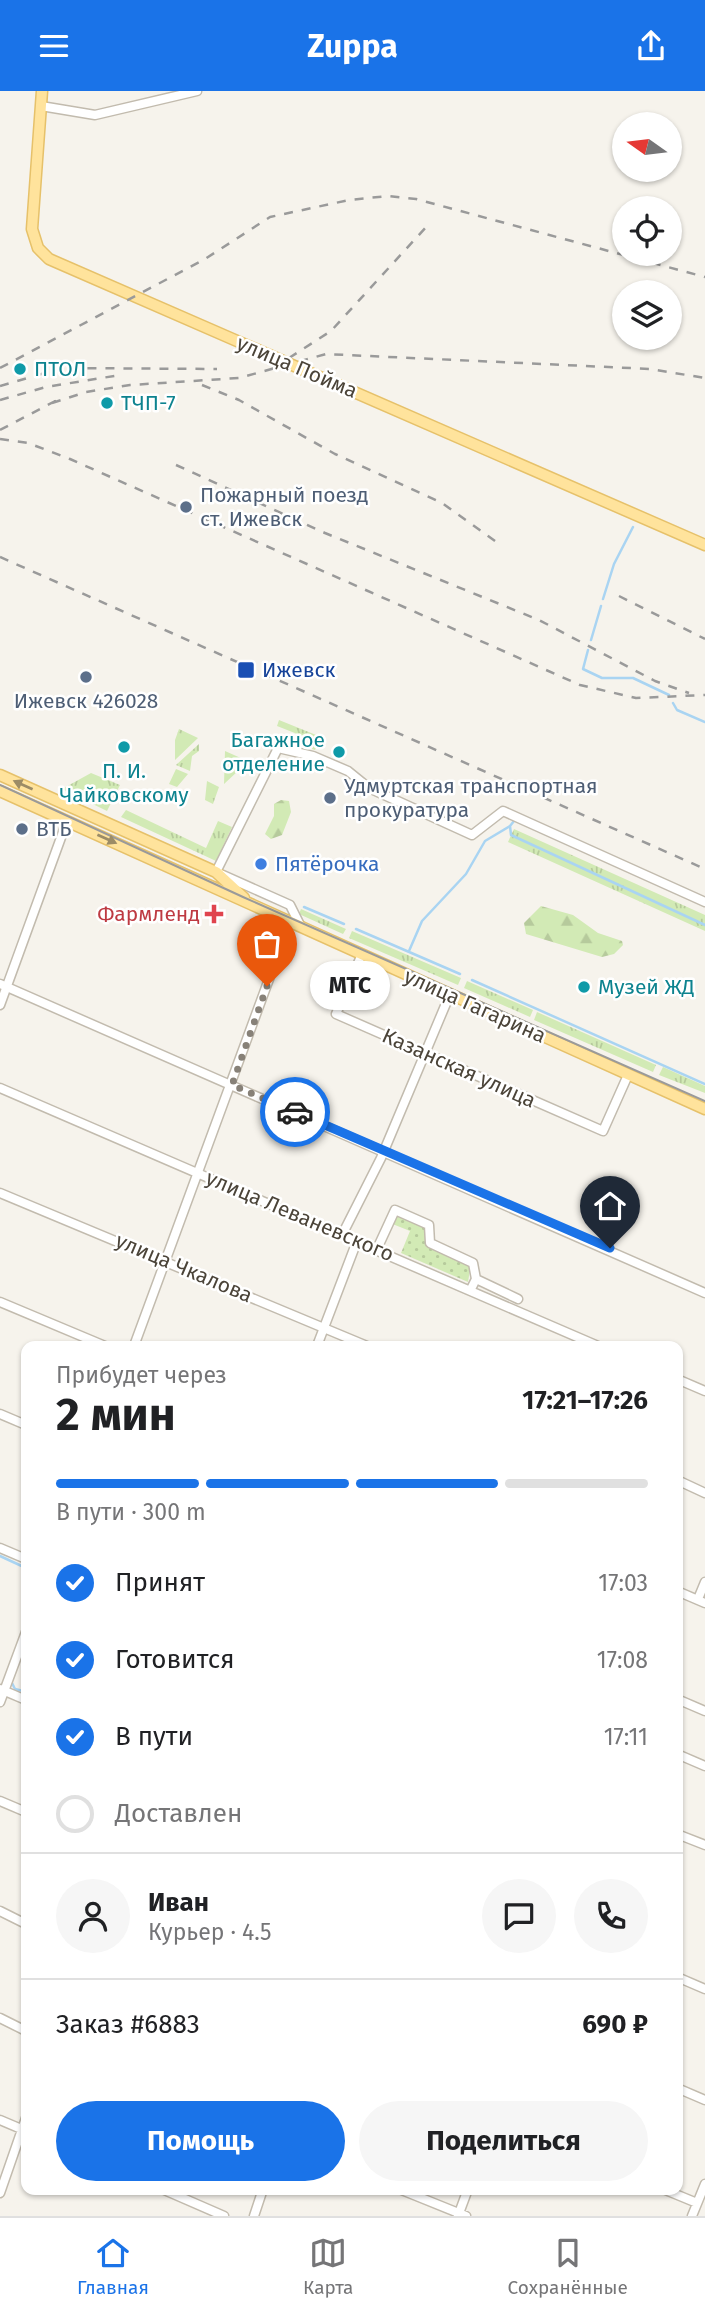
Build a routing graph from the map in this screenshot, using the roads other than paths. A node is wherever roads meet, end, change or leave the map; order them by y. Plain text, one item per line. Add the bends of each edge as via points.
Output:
1 (42, 91) edge
2 (198, 91) edge
3 (41, 106) junction
4 (705, 545) edge
5 (0, 775) edge
6 (0, 791) edge
7 (67, 821) junction
8 (216, 872) junction
9 (246, 902) junction
10 (705, 902) edge
11 (290, 922) junction
12 (301, 927) junction
13 (362, 954) junction
14 (3, 985) edge
15 (450, 995) junction
16 (0, 1005) edge
17 (425, 1054) junction
18 (628, 1075) junction
19 (232, 1085) junction
20 (0, 1088) edge
21 (705, 1109) edge
22 (384, 1150) junction
23 (199, 1173) junction
24 (0, 1193) edge
25 (342, 1235) junction
26 (357, 1241) junction
27 (377, 1249) junction
28 (167, 1260) junction
29 (476, 1279) junction
30 (471, 1290) junction
31 (705, 1293) edge
32 (518, 1299) dead end
33 (0, 1302) edge
34 (324, 1327) junction
35 (93, 1341) edge
36 (136, 1341) edge
37 (319, 1341) edge
38 (356, 1341) edge
39 (579, 1341) edge
40 (683, 1382) edge
41 (705, 1391) edge
42 (0, 1414) edge
43 (21, 1423) edge
44 (683, 1483) edge
45 (705, 1493) edge
46 (0, 1548) edge
47 (21, 1557) edge
48 (705, 1582) edge
49 (683, 1594) edge
50 (701, 1601) edge
51 (21, 1644) edge
52 (2, 1690) edge
53 (21, 1698) edge
54 (0, 1702) edge
55 (683, 1702) edge
56 (705, 1711) edge
57 (683, 1757) edge
58 (705, 1766) edge
59 (0, 1801) edge
60 (21, 1810) edge
61 (683, 1836) edge
62 (705, 1845) edge
63 (0, 1911) edge
64 (21, 1922) edge
65 (683, 1980) edge
66 (705, 1989) edge
67 (0, 2018) edge
68 (21, 2028) edge
69 (683, 2091) edge
70 (705, 2100) edge
71 (0, 2120) edge
72 (21, 2128) edge
73 (21, 2140) edge
74 (705, 2184) edge
75 (0, 2193) edge
76 (176, 2195) edge
77 (261, 2195) edge
78 (413, 2195) edge
79 (466, 2195) edge
80 (678, 2195) edge
81 (697, 2203) junction
82 (460, 2215) edge
83 (224, 2216) edge
84 (254, 2216) edge
85 (692, 2216) edge

1 - 3 main road, улица Пойма
2 - 3 street via 95,115
3 - 4 main road, улица Пойма via 32,229 38,248 49,259
8 -> 5 main road, улица Гагарина
6 - 7 main road, улица Гагарина
7 -> 9 main road, улица Гагарина
7 - 14 street
8 - 9 main road, улица Гагарина
8 - 10 street via 278,748 348,771 369,788 472,835 503,811
8 - 12 street via 290,905
9 - 11 main road, улица Гагарина
11 - 12 main road, улица Гагарина
11 - 19 street
12 - 13 main road, улица Гагарина
13 - 15 main road, улица Гагарина
13 - 17 street, Казанская улица via 336,1013
14 - 16 street
14 - 19 street
15 - 17 street
15 - 18 main road, улица Гагарина
17 - 18 street, Казанская улица via 603,1131
17 - 22 street
18 - 21 main road, улица Гагарина
19 - 22 street
19 - 23 street
20 - 23 street, улица Леваневского
22 - 25 street
22 - 31 street
23 - 25 street, улица Леваневского
23 - 28 street
24 - 28 street, улица Чкалова
25 - 26 street, улица Леваневского
26 - 27 street, улица Леваневского
26 - 34 street
27 - 29 street via 395,1210 429,1225 430,1243 473,1263
27 - 30 street, улица Леваневского
28 - 34 street, улица Чкалова
28 - 36 street
29 - 30 street
29 - 32 street
30 - 39 street, улица Леваневского
33 - 35 street
34 - 37 street
34 - 38 street, улица Чкалова
40 - 41 street
42 - 43 street
44 - 45 street
46 - 47 street
48 - 50 street
49 - 50 street
51 - 52 street
52 - 53 street
52 - 54 street
55 - 56 street
57 - 58 street
59 - 60 street
61 - 62 street
63 - 64 street
65 - 66 street
67 - 68 street
69 - 70 street
71 - 72 street
73 - 75 street
74 - 81 street
76 - 83 street
77 - 84 street
78 - 82 street
79 - 82 street
80 - 81 street
81 - 85 street

